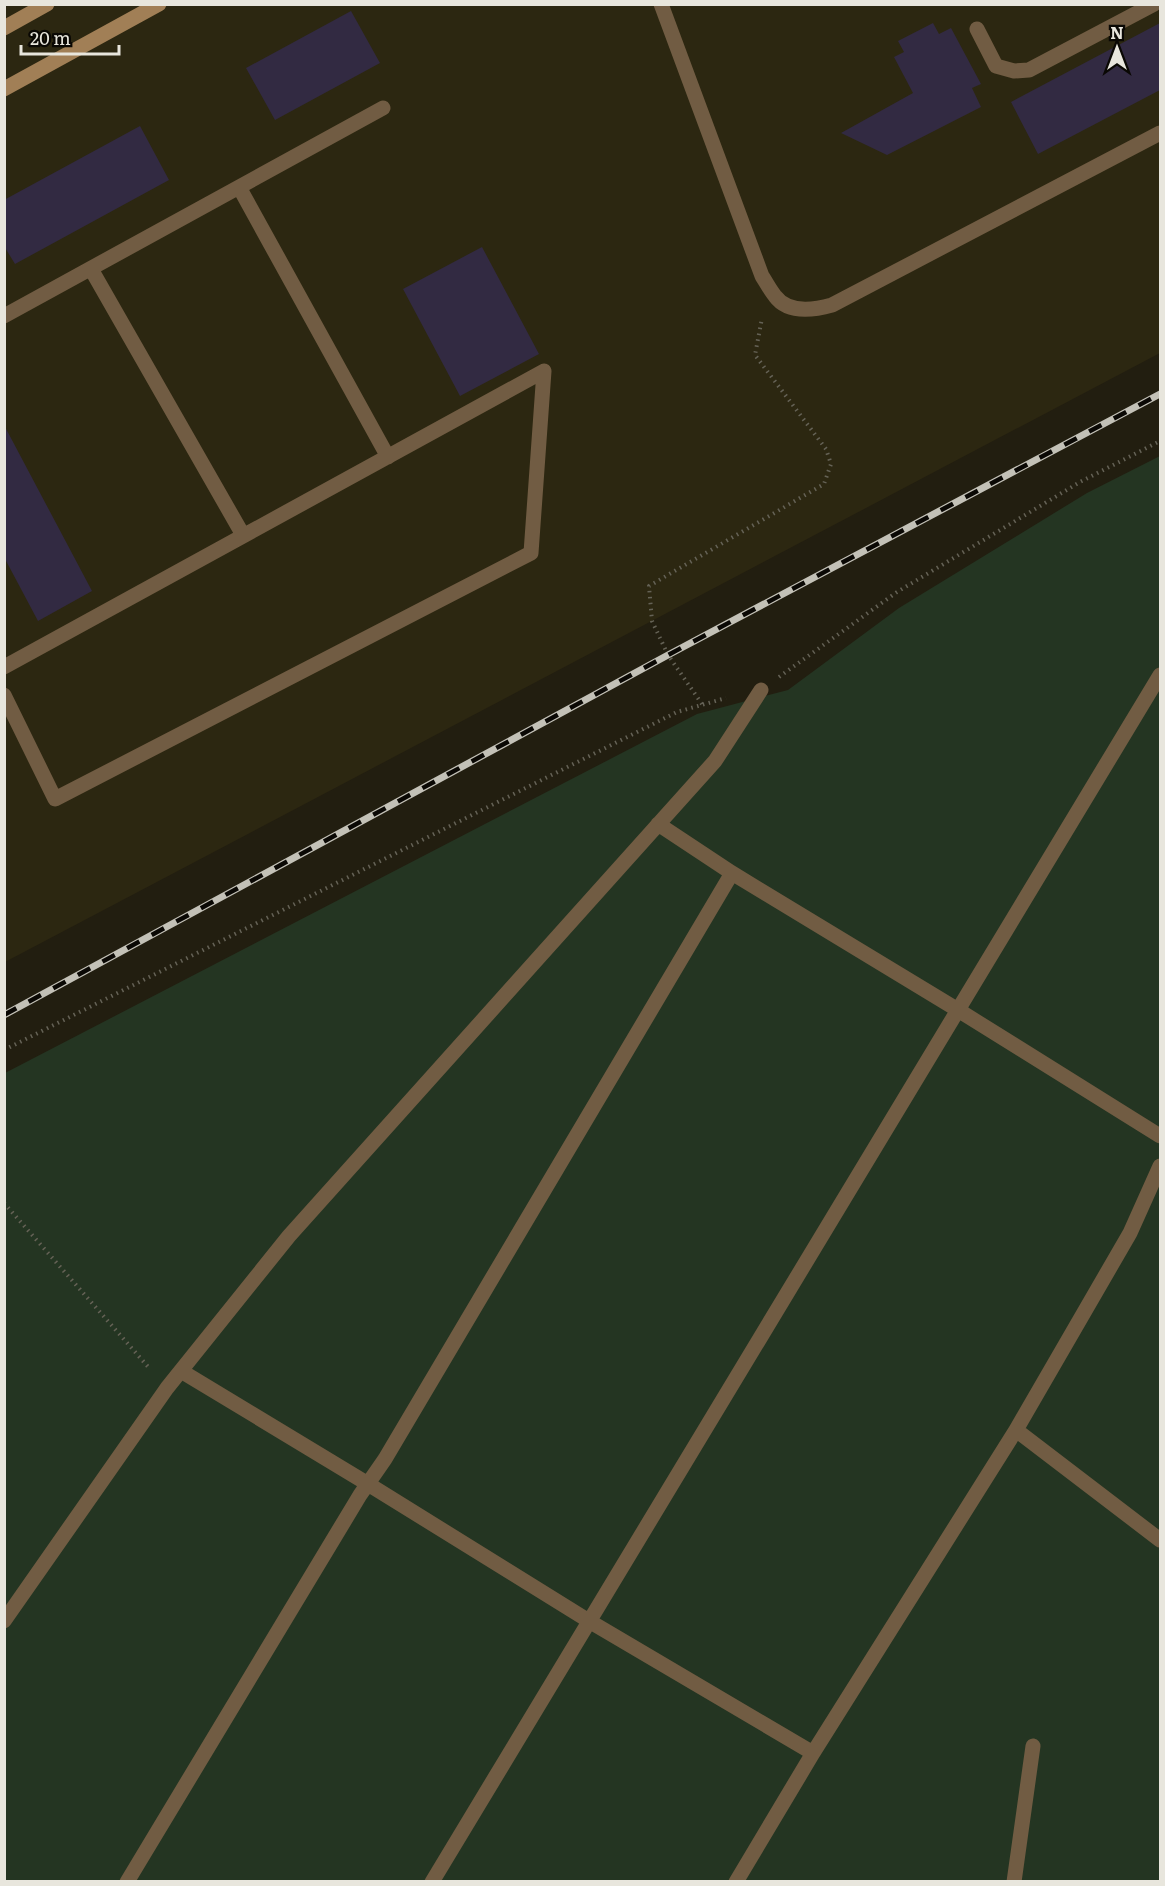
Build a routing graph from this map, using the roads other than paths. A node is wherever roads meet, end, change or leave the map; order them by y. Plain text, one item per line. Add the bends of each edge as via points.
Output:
1 (46, 4) edge
2 (159, 4) edge
3 (661, 4) edge
4 (1154, 4) edge
5 (4, 28) edge
6 (977, 29) dead end
7 (4, 89) edge
8 (383, 108) dead end
9 (1161, 133) edge
10 (239, 187) junction
11 (91, 269) junction
12 (4, 316) edge
13 (388, 457) junction
14 (243, 535) junction
15 (4, 667) edge
16 (1161, 675) edge
17 (761, 690) road end
18 (4, 695) edge
19 (658, 824) junction
20 (732, 873) junction
21 (958, 1010) junction
22 (1161, 1136) edge
23 (1161, 1166) edge
24 (181, 1371) junction
25 (1016, 1430) junction
26 (368, 1484) junction
27 (1161, 1540) edge
28 (4, 1621) edge
29 (589, 1621) junction
30 (1033, 1746) dead end
31 (813, 1753) junction
32 (127, 1881) edge
33 (432, 1881) edge
34 (736, 1881) edge
35 (1014, 1881) edge

1 - 5 main road
2 - 7 main road
3 - 9 street via 762,276 776,298 793,308 812,310 832,305
4 - 6 street via 1029,70 996,66
8 - 10 street
10 - 11 street
10 - 13 street
11 - 12 street
11 - 14 street
13 - 14 street
13 - 18 street via 544,371 531,553 55,799
14 - 15 street
16 - 21 street
17 - 19 street via 715,761
19 - 20 street
19 - 24 street via 289,1236
20 - 21 street
20 - 26 street
21 - 22 street
21 - 29 street
23 - 25 street via 1130,1233
24 - 26 street
24 - 28 street
25 - 27 street
25 - 31 street
26 - 29 street
26 - 32 street
29 - 31 street
29 - 33 street
30 - 35 street
31 - 34 street

